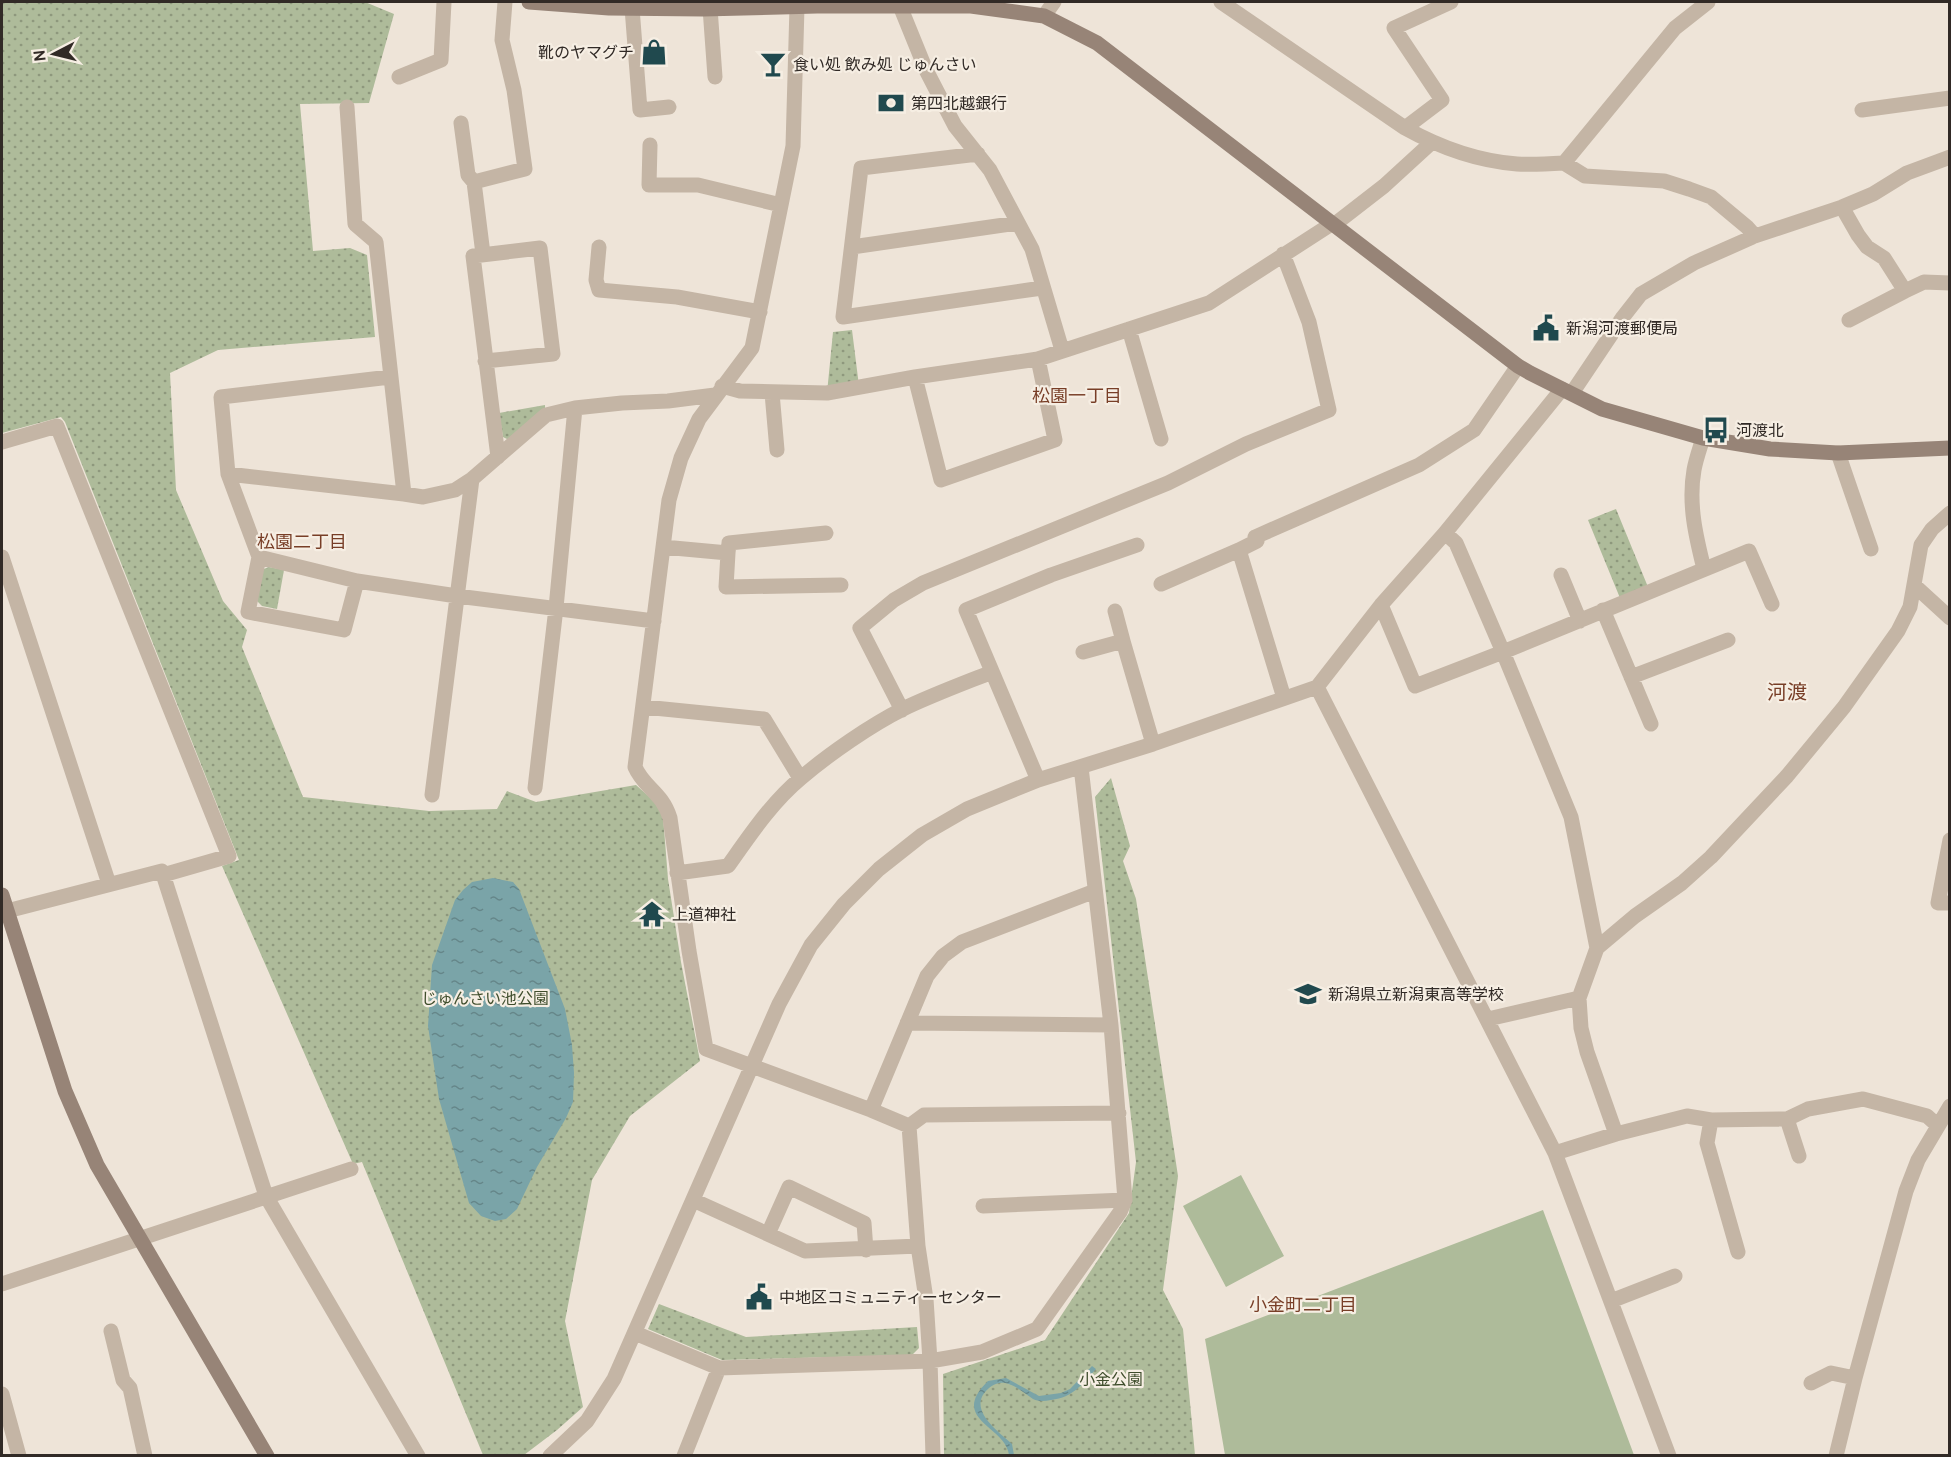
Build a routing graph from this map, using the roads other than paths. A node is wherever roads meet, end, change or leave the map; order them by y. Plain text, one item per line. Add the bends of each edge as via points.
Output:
1 (444, 2) edge
2 (505, 2) edge
3 (529, 2) edge
4 (1054, 2) edge
5 (1221, 2) edge
6 (1451, 2) edge
7 (1707, 2) edge
8 (817, 4) edge
9 (900, 4) edge
10 (709, 5) edge
11 (632, 8) junction
12 (797, 8) junction
13 (1044, 16) junction
14 (399, 77) dead end
15 (715, 77) dead end
16 (1950, 98) edge
17 (347, 107) dead end
18 (669, 107) dead end
19 (1862, 110) dead end
20 (461, 123) dead end
21 (1405, 128) junction
22 (1431, 142) junction
23 (650, 145) dead end
24 (978, 154) junction
25 (1950, 157) edge
26 (1564, 163) junction
27 (474, 182) junction
28 (781, 205) junction
29 (1842, 207) junction
30 (1018, 223) junction
31 (1334, 223) junction
32 (1755, 236) junction
33 (599, 247) dead end
34 (852, 248) junction
35 (483, 254) junction
36 (1283, 254) junction
37 (1950, 283) edge
38 (1042, 288) junction
39 (1905, 291) junction
40 (760, 312) junction
41 (1849, 320) dead end
42 (1129, 329) junction
43 (1062, 350) junction
44 (1038, 359) junction
45 (485, 361) junction
46 (1518, 366) junction
47 (390, 377) junction
48 (915, 377) junction
49 (718, 391) junction
50 (1567, 391) junction
51 (772, 393) junction
52 (575, 408) junction
53 (1703, 438) junction
54 (1161, 439) dead end
55 (2, 442) edge
56 (1950, 448) edge
57 (777, 450) dead end
58 (1838, 453) junction
59 (498, 457) junction
60 (228, 474) junction
61 (472, 479) junction
62 (404, 494) junction
63 (1950, 513) edge
64 (826, 533) dead end
65 (1445, 533) junction
66 (1137, 545) dead end
67 (663, 547) junction
68 (1871, 549) dead end
69 (1239, 550) junction
70 (728, 553) junction
71 (2, 556) edge
72 (259, 557) junction
73 (1704, 570) junction
74 (1561, 575) dead end
75 (357, 581) junction
76 (1161, 584) dead end
77 (841, 585) dead end
78 (1915, 586) junction
79 (457, 596) junction
80 (1772, 604) dead end
81 (1382, 605) junction
82 (556, 609) junction
83 (1603, 610) junction
84 (1115, 611) dead end
85 (1950, 618) edge
86 (654, 621) junction
87 (1580, 621) junction
88 (1728, 640) dead end
89 (1123, 641) junction
90 (1083, 652) dead end
91 (1503, 652) junction
92 (992, 672) junction
93 (1631, 677) junction
94 (1317, 687) junction
95 (1284, 698) junction
96 (644, 707) junction
97 (902, 710) junction
98 (1651, 724) dead end
99 (1153, 744) junction
100 (1081, 767) junction
101 (800, 778) junction
102 (1038, 780) junction
103 (534, 788) dead end
104 (432, 795) dead end
105 (1950, 840) edge
106 (676, 873) junction
107 (163, 875) junction
108 (109, 884) junction
109 (1095, 891) junction
110 (2, 895) edge
111 (1950, 903) edge
112 (7, 912) junction
113 (1597, 948) junction
114 (1579, 998) junction
115 (1488, 1019) junction
116 (907, 1023) junction
117 (1111, 1025) junction
118 (752, 1066) junction
119 (1950, 1106) edge
120 (871, 1110) junction
121 (1119, 1113) junction
122 (1787, 1119) junction
123 (1711, 1120) junction
124 (1937, 1125) junction
125 (909, 1126) junction
126 (1616, 1134) junction
127 (1555, 1153) junction
128 (1799, 1156) dead end
129 (351, 1169) dead end
130 (266, 1196) junction
131 (693, 1200) junction
132 (1125, 1200) junction
133 (983, 1206) dead end
134 (768, 1234) junction
135 (140, 1238) junction
136 (918, 1246) junction
137 (866, 1250) junction
138 (1738, 1252) dead end
139 (1675, 1276) dead end
140 (2, 1284) edge
141 (1611, 1301) junction
142 (111, 1331) dead end
143 (635, 1334) junction
144 (930, 1361) junction
145 (719, 1368) junction
146 (1855, 1378) junction
147 (1811, 1383) dead end
148 (2, 1394) edge
149 (19, 1455) edge
150 (145, 1455) edge
151 (267, 1455) edge
152 (418, 1455) edge
153 (550, 1455) edge
154 (684, 1455) edge
155 (933, 1455) edge
156 (1669, 1455) edge
157 (1836, 1455) edge

1 - 14 street via 441,60
2 - 27 street via 502,40 514,90 525,169
3 - 11 street
4 - 13 street
5 - 21 street
6 - 21 street via 1394,28 1442,100
7 - 26 street via 1675,28
8 - 9 street
8 - 12 street
9 - 13 street via 971,6
9 - 24 street via 926,70 955,126
10 - 11 street
10 - 12 street
10 - 15 street
11 - 18 street via 640,110
12 - 28 street via 793,146
13 - 31 street via 1097,43
16 - 19 street
17 - 47 street via 355,224 376,242
20 - 27 street via 468,175
21 - 22 street
22 - 26 street via 1489,160
22 - 31 street via 1384,186
23 - 28 street via 649,184 698,185
24 - 30 street
24 - 34 street via 861,168
25 - 29 street via 1907,173 1874,194
26 - 32 street via 1585,176 1664,181 1711,197
27 - 35 street
28 - 40 street
29 - 32 street
29 - 39 street via 1867,247 1884,258
30 - 34 street
30 - 38 street via 1032,249
31 - 36 street
31 - 46 street
32 - 50 street via 1694,263 1641,294
33 - 40 street via 599,290 677,297
34 - 38 street via 843,317
35 - 45 street via 473,256
35 - 45 street via 540,248 553,354
36 - 42 street via 1209,303
36 - 97 street via 1308,322 1329,410 1246,444 1168,483 923,583 894,600 860,628
37 - 39 street via 1924,282
38 - 43 street
39 - 41 street
40 - 49 street via 752,348
42 - 43 street
42 - 54 street
43 - 44 street
44 - 48 street
44 - 48 street via 1055,440 941,480
45 - 59 street
46 - 50 street
46 - 69 street via 1474,430 1419,465 1255,537 1257,541
47 - 60 street via 221,397
47 - 62 street
48 - 51 street via 827,393
49 - 51 street
49 - 52 street via 668,401
49 - 67 street via 699,419 681,458 669,500
50 - 53 street via 1602,409
50 - 65 street
51 - 57 street
52 - 59 street via 546,415
52 - 82 street
53 - 58 street via 1770,449
53 - 73 street via 1694,471 1692,508
55 - 107 street via 57,426 229,856
56 - 58 street
58 - 68 street
59 - 61 street
60 - 62 street
60 - 72 street
61 - 62 street via 455,490 423,497
61 - 79 street
63 - 78 street via 1921,545
64 - 70 street via 729,543
65 - 81 street
65 - 91 street via 1456,543
66 - 92 street via 966,610
67 - 70 street
67 - 86 street
69 - 76 street
69 - 95 street
70 - 77 street via 726,587
71 - 108 street
72 - 75 street
72 - 75 street via 248,612 344,630
73 - 80 street via 1749,551
73 - 83 street
74 - 87 street
75 - 79 street
78 - 85 street
78 - 113 street via 1910,608 1898,631 1844,707 1786,776 1711,857
79 - 82 street
79 - 104 street
81 - 91 street via 1415,686
81 - 94 street
82 - 86 street
82 - 103 street
83 - 87 street
83 - 93 street
84 - 89 street
86 - 96 street
87 - 91 street
88 - 93 street
89 - 90 street
89 - 99 street
91 - 113 street via 1571,817
92 - 97 street
92 - 102 street
93 - 98 street
94 - 95 street
94 - 115 street
95 - 99 street
96 - 101 street via 764,719
96 - 106 street via 635,767 664,801 670,818
97 - 101 street
99 - 100 street
100 - 102 street
100 - 109 street
101 - 106 street via 728,866
102 - 118 street via 967,809 922,835 879,869 844,904 811,945
105 - 111 street via 1938,903
106 - 118 street via 706,1049
107 - 108 street via 162,871
107 - 130 street
108 - 112 street
109 - 116 street via 962,942 943,956 927,976
109 - 117 street
110 - 112 street
112 - 135 street via 65,1091 97,1166
113 - 114 street
114 - 115 street
114 - 126 street via 1587,1052
115 - 127 street
116 - 117 street
116 - 120 street
117 - 121 street
118 - 120 street
118 - 131 street
119 - 124 street
120 - 125 street
121 - 125 street via 924,1115
121 - 132 street
122 - 123 street
122 - 124 street via 1808,1109 1863,1099 1927,1116
122 - 128 street
123 - 126 street via 1687,1116
123 - 138 street via 1707,1143
124 - 146 street via 1906,1191
125 - 136 street
126 - 127 street
127 - 141 street
129 - 130 street
130 - 135 street
130 - 152 street
131 - 134 street
131 - 143 street
132 - 133 street
132 - 144 street via 1037,1329 982,1352
134 - 137 street via 805,1251
134 - 137 street via 789,1187 864,1223
135 - 140 street
135 - 151 street
136 - 137 street
136 - 144 street
139 - 141 street
141 - 156 street
142 - 150 street via 123,1380 130,1388
143 - 145 street
143 - 153 street via 614,1379 587,1421
144 - 145 street
144 - 155 street
145 - 154 street
146 - 147 street via 1831,1373
146 - 157 street
148 - 149 street

